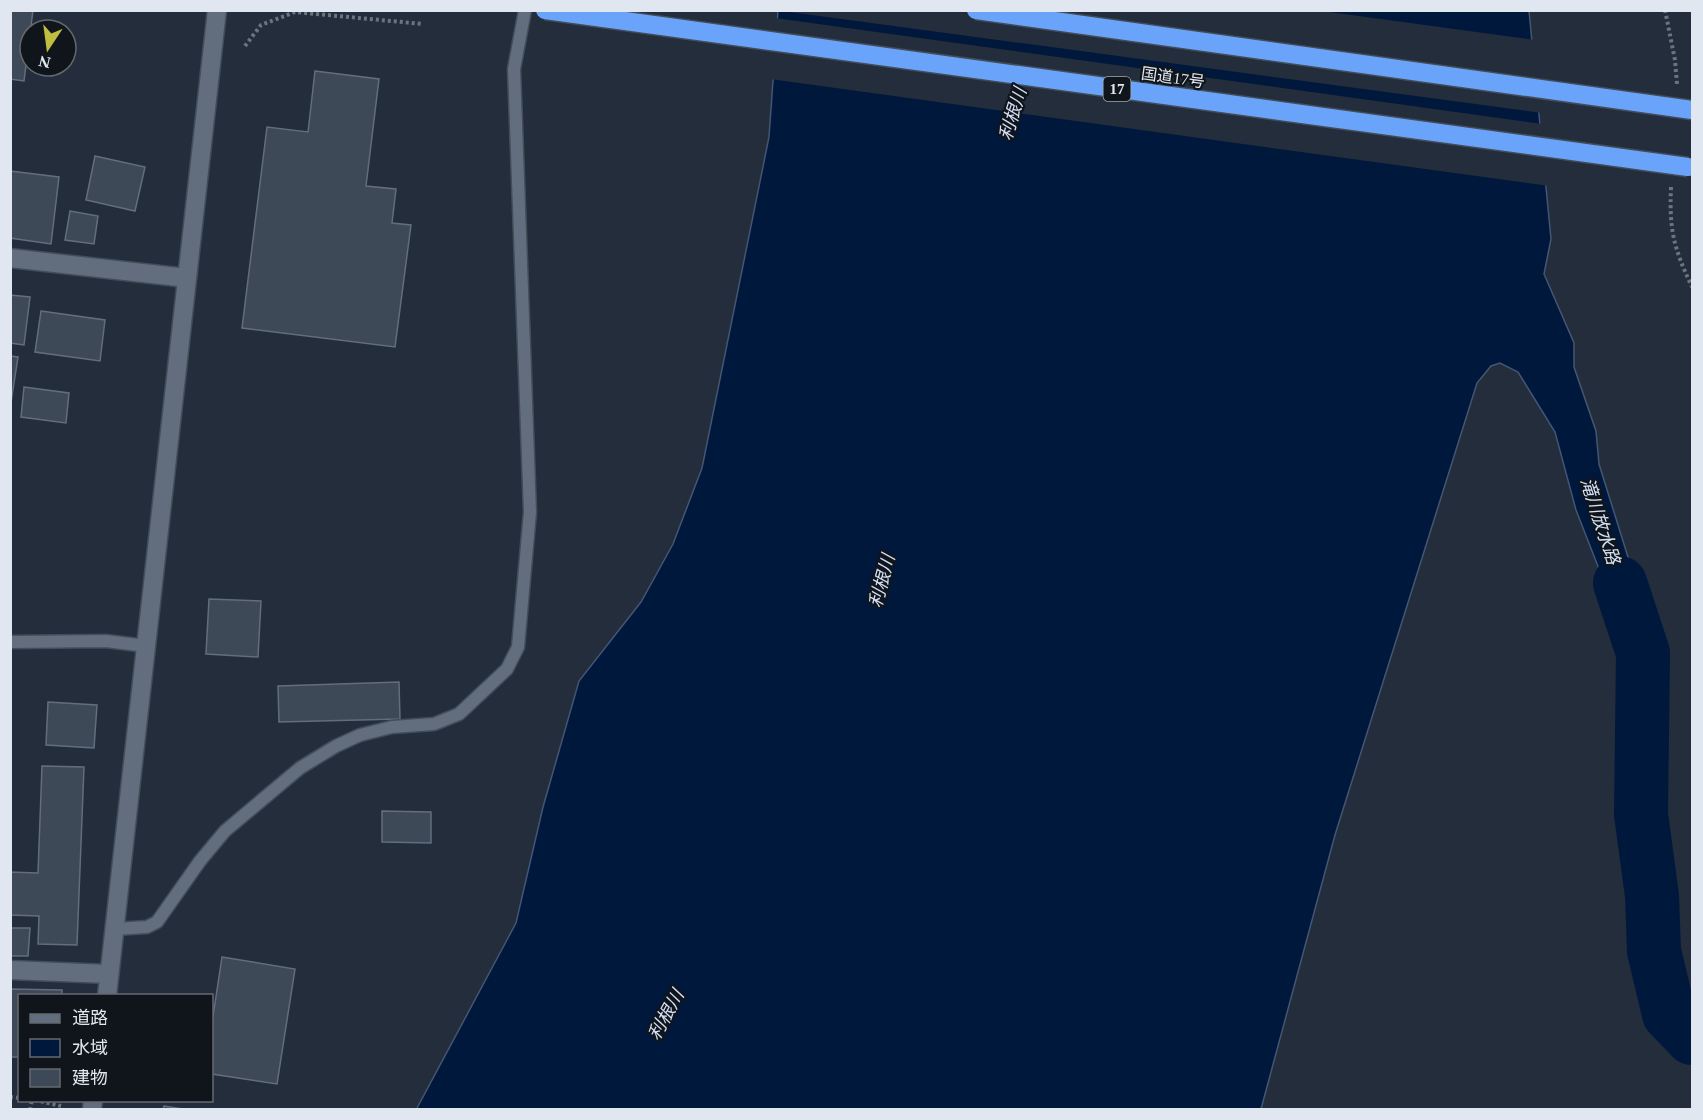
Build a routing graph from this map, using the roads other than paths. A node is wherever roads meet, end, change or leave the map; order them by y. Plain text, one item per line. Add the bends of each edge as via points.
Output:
1 (217, 10) edge
2 (525, 10) edge
3 (545, 10) edge
4 (976, 10) edge
5 (1692, 110) edge
6 (1688, 167) dead end
7 (10, 258) edge
8 (187, 278) junction
9 (10, 642) edge
10 (146, 646) junction
11 (115, 928) junction
12 (10, 970) edge
13 (109, 974) junction
14 (107, 994) edge

1 - 8 street
2 - 11 lane via 514,69 530,512 518,647 507,669 459,714 434,724 392,727 360,735 300,768 225,831 157,922 147,927
3 - 6 highway, 国道17号 / 17, bridge
4 - 5 highway, bridge
7 - 8 street
8 - 10 street
9 - 10 lane
10 - 11 street
11 - 13 street
12 - 13 street
13 - 14 street

